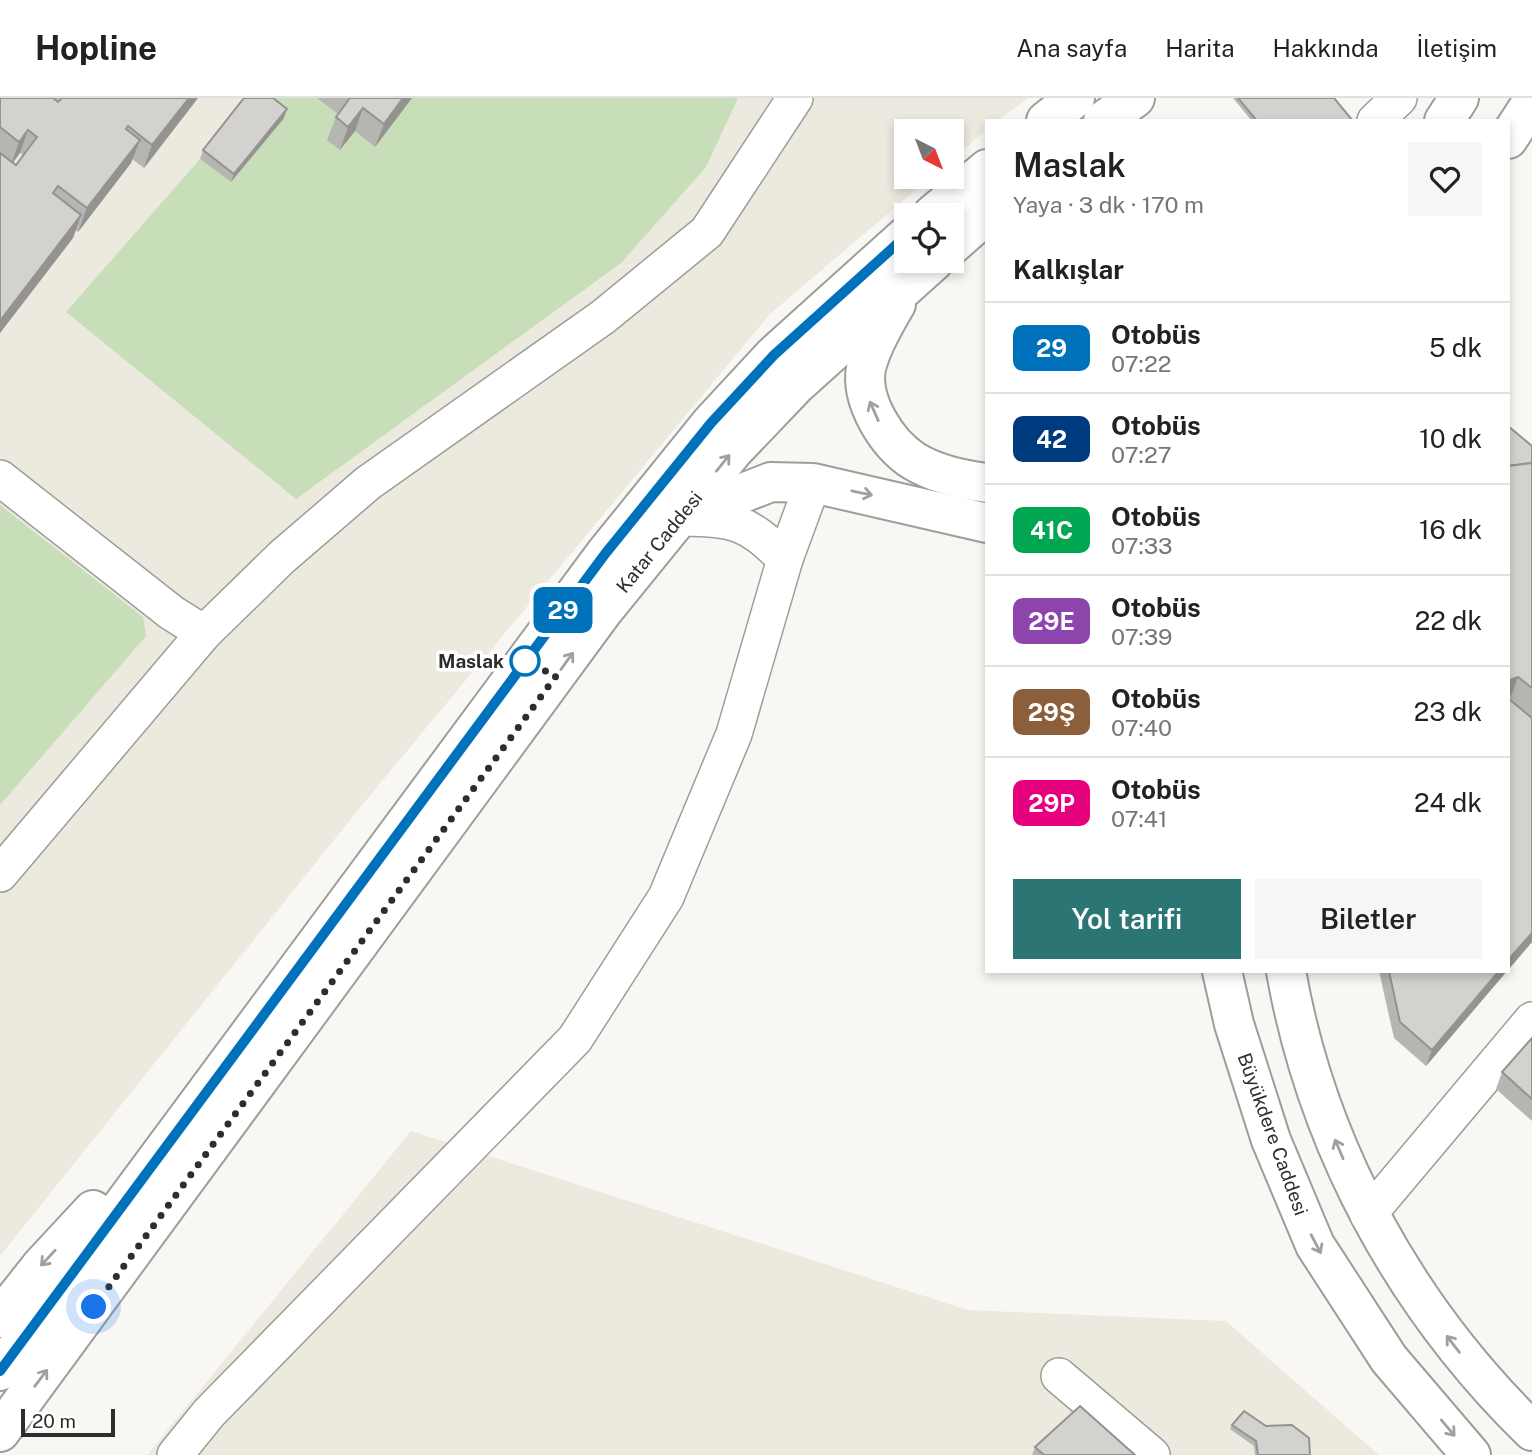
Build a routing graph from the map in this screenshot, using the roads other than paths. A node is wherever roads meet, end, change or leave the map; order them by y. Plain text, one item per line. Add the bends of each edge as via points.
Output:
1 (794, 98) edge
2 (1075, 98) edge
3 (1399, 98) edge
4 (1459, 98) edge
5 (1532, 103) edge
6 (1049, 119) edge
7 (1377, 119) edge
8 (1445, 119) edge
9 (1510, 136) edge
10 (985, 171) edge
11 (946, 203) edge
12 (985, 216) edge
13 (964, 234) edge
14 (894, 247) edge
15 (921, 273) edge
16 (921, 273) edge
17 (0, 478) edge
18 (985, 482) edge
19 (813, 483) junction
20 (679, 518) junction
21 (985, 523) edge
22 (785, 559) junction
23 (204, 633) junction
24 (0, 874) edge
25 (1222, 973) edge
26 (1287, 973) edge
27 (1532, 1020) edge
28 (169, 1144) junction
29 (1368, 1215) junction
30 (0, 1318) edge
31 (0, 1371) edge
32 (1059, 1376) dead end
33 (1532, 1431) edge
34 (0, 1432) edge
35 (175, 1455) edge
36 (1152, 1455) edge
37 (1471, 1455) edge

1 - 23 street via 706,232 603,317 368,483
2 - 6 main road
3 - 7 street
4 - 8 main road
5 - 9 main road
10 - 11 main road
12 - 13 main road
14 - 28 main road, Katar Caddesi via 774,355 711,423 605,554
18 -> 15 main road via 944,474 913,461 887,436 868,396 866,369 891,313
20 -> 16 main road, Katar Caddesi via 733,451 797,384
17 - 23 street
19 - 20 main road via 771,482
19 -> 21 main road
19 - 22 street
20 - 22 street via 730,519 759,534
34 -> 20 main road, Katar Caddesi via 603,611
22 - 35 street via 734,734 666,897 575,1039 209,1413
23 - 24 street
25 -> 37 main road, Büyükdere Caddesi via 1271,1140 1315,1245 1389,1359
29 -> 26 main road via 1326,1121
27 - 29 street
28 -> 30 main road via 96,1208
28 - 31 main road
33 -> 29 main road via 1466,1361
32 - 36 street

